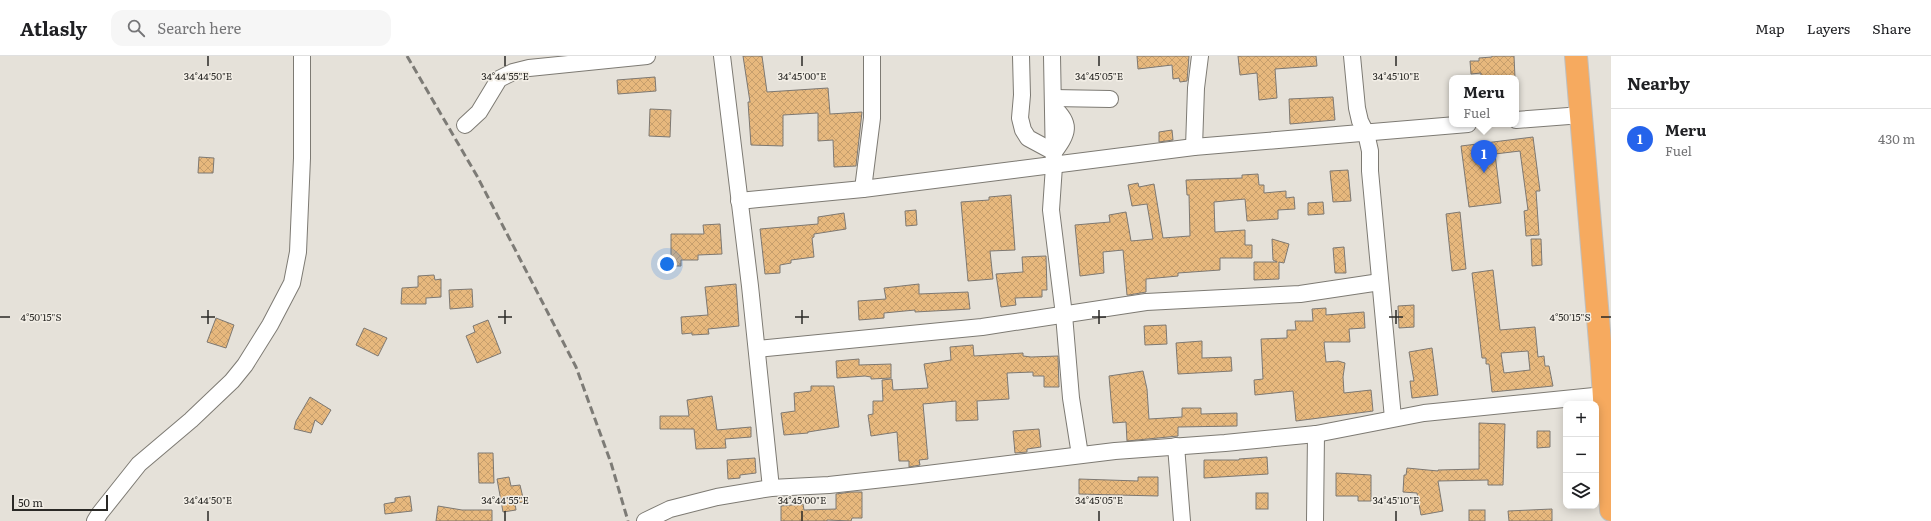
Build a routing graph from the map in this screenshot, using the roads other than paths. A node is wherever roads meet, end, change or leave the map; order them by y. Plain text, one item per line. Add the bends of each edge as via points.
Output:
1 (302, 56) edge
2 (647, 56) edge
3 (722, 56) edge
4 (872, 56) edge
5 (1021, 56) edge
6 (1052, 56) edge
7 (1200, 56) edge
8 (1352, 56) edge
9 (1576, 56) edge
10 (1110, 99) dead end
11 (1053, 103) junction
12 (1582, 115) junction
13 (1519, 120) edge
14 (465, 125) dead end
15 (1449, 126) edge
16 (1366, 133) junction
17 (1194, 147) junction
18 (1054, 159) junction
19 (864, 190) junction
20 (739, 200) junction
21 (1380, 282) junction
22 (1064, 315) junction
23 (757, 349) junction
24 (1607, 366) edge
25 (1604, 395) junction
26 (1393, 418) junction
27 (1316, 434) junction
28 (1176, 446) junction
29 (1080, 455) junction
30 (771, 488) junction
31 (1611, 510) edge
32 (96, 521) edge
33 (645, 521) edge
34 (1182, 521) edge
35 (1316, 521) edge

1 - 32 street via 302,158 298,252 292,283 283,303 245,365 232,381 139,464
2 - 14 street via 529,68 513,72 499,79 479,112
3 - 20 street
4 - 19 street via 872,118
5 - 18 street via 1020,118 1023,130 1028,138
6 - 11 street
7 - 17 street
8 - 16 street via 1357,108
9 - 12 highway
10 - 11 street
11 - 18 street
12 - 13 street
12 - 24 highway
15 - 16 street
16 - 17 street
16 - 21 street via 1370,151
17 - 18 street
18 - 19 street
18 - 22 street via 1051,210
19 - 20 street
20 - 23 street
21 - 22 street via 1300,294 1146,302
21 - 26 street
22 - 23 street via 982,327
22 - 29 street via 1071,398
23 - 30 street
24 - 25 highway
25 - 26 street
25 - 31 highway
26 - 27 street
27 - 28 street
27 - 35 street
28 - 29 street
28 - 34 street
29 - 30 street via 896,478
30 - 33 street via 717,497 670,509

